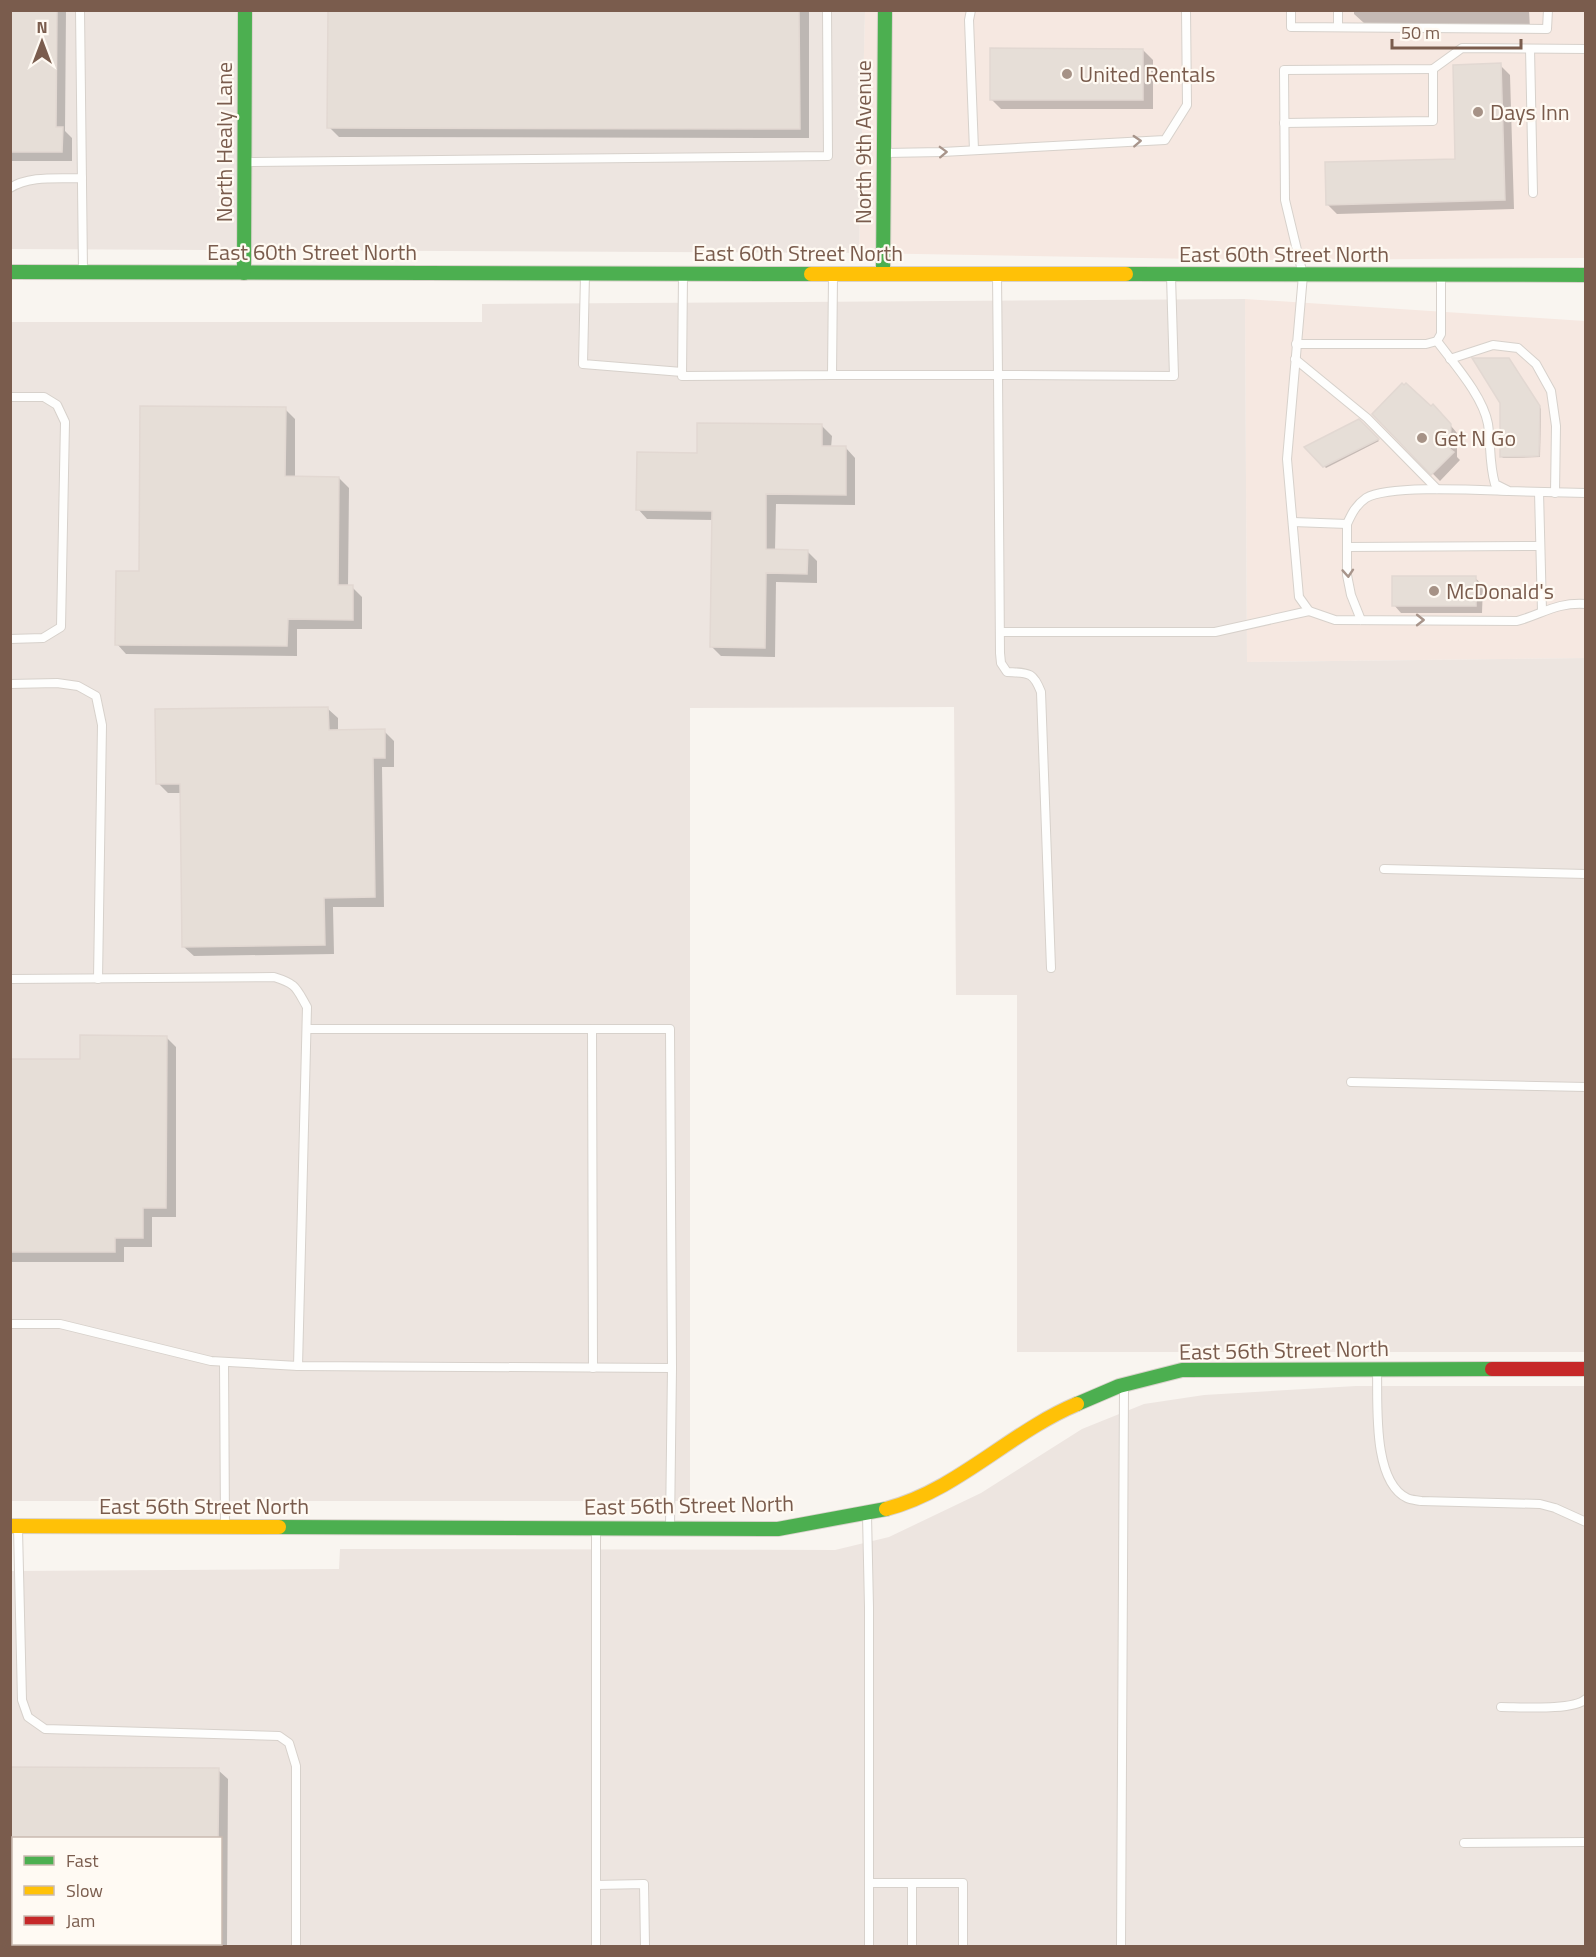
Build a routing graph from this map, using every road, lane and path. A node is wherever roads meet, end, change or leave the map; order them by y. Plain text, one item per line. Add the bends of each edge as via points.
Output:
1 (80, 10) edge
2 (245, 10) edge
3 (827, 10) edge
4 (885, 10) edge
5 (971, 10) edge
6 (1186, 10) edge
7 (1291, 10) edge
8 (1338, 10) edge
9 (1548, 10) edge
10 (1338, 27) junction
11 (1530, 49) junction
12 (1586, 49) edge
13 (1433, 69) junction
14 (1284, 123) junction
15 (974, 150) junction
16 (884, 153) junction
17 (245, 162) junction
18 (82, 178) junction
19 (10, 188) edge
20 (1533, 193) dead end
21 (10, 272) edge
22 (83, 272) junction
23 (244, 273) junction
24 (585, 273) junction
25 (683, 274) junction
26 (832, 274) junction
27 (883, 274) junction
28 (997, 274) junction
29 (1171, 274) junction
30 (1302, 275) junction
31 (1441, 275) junction
32 (1586, 275) edge
33 (1437, 341) junction
34 (1296, 344) junction
35 (1450, 359) junction
36 (1295, 360) junction
37 (682, 372) junction
38 (832, 375) junction
39 (998, 375) junction
40 (10, 397) edge
41 (1437, 489) junction
42 (1509, 491) junction
43 (1539, 492) junction
44 (1555, 493) junction
45 (1586, 493) edge
46 (1293, 522) junction
47 (1347, 524) junction
48 (1540, 546) junction
49 (1347, 547) junction
50 (1586, 604) edge
51 (1309, 610) junction
52 (1542, 611) junction
53 (1361, 620) junction
54 (1000, 632) junction
55 (10, 639) edge
56 (10, 684) edge
57 (1384, 869) dead end
58 (1586, 874) edge
59 (1051, 968) dead end
60 (98, 979) junction
61 (10, 980) edge
62 (307, 1029) junction
63 (592, 1029) junction
64 (1351, 1082) dead end
65 (1586, 1087) edge
66 (10, 1324) edge
67 (224, 1362) junction
68 (298, 1366) junction
69 (593, 1368) junction
70 (672, 1368) junction
71 (1377, 1369) junction
72 (1586, 1369) edge
73 (1124, 1385) junction
74 (867, 1514) junction
75 (1586, 1522) edge
76 (14, 1526) edge
77 (225, 1527) junction
78 (596, 1527) junction
79 (670, 1528) junction
80 (1586, 1699) edge
81 (1501, 1707) dead end
82 (1464, 1842) dead end
83 (1586, 1842) edge
84 (869, 1883) junction
85 (912, 1883) junction
86 (596, 1885) junction
87 (296, 1947) edge
88 (596, 1947) edge
89 (645, 1947) edge
90 (869, 1947) edge
91 (912, 1947) edge
92 (963, 1947) edge
93 (1121, 1947) edge

1 - 18 lane
2 - 17 street, North Healy Lane
3 - 17 lane via 828,156
4 - 16 street, North 9th Avenue
5 - 15 lane
15 -> 6 lane via 1165,140 1187,105
7 - 10 lane via 1291,27
8 - 10 lane
9 - 10 lane via 1547,29
11 - 12 lane
11 - 13 lane via 1462,48
11 - 20 lane
13 - 14 lane via 1433,121
13 - 14 lane via 1284,70
14 - 30 lane via 1285,200
16 -> 15 lane
16 - 27 street, North 9th Avenue
17 - 23 street, North Healy Lane
18 - 19 lane via 34,180
18 - 22 lane
21 - 22 street, East 60th Street North
22 - 23 street, East 60th Street North
23 - 24 street, East 60th Street North
24 - 25 street, East 60th Street North
24 - 37 lane via 583,364
25 - 26 street, East 60th Street North
25 - 37 lane
26 - 27 street, East 60th Street North
26 - 38 lane
27 - 28 street, East 60th Street North
28 - 29 street, East 60th Street North
28 - 39 lane
29 - 30 street, East 60th Street North
29 - 39 lane via 1174,376
30 - 31 street, East 60th Street North
30 - 34 lane
31 - 32 street, East 60th Street North
31 - 33 lane via 1441,334
33 - 34 lane
33 - 35 lane
34 - 36 lane
35 - 42 lane via 1479,400 1488,422 1495,484
35 - 44 lane via 1493,345 1518,348 1536,363 1551,391 1556,426
36 - 41 lane via 1367,418
36 - 46 lane via 1287,459
37 - 38 lane via 682,376
38 - 39 lane
39 - 54 lane
40 - 55 lane via 44,397 57,405 65,422 61,627 43,638
41 - 42 lane
41 - 47 lane via 1369,497 1356,506
42 - 43 lane
43 - 44 lane
43 - 48 lane
44 - 45 lane
46 - 47 lane
46 - 51 lane via 1299,597
47 - 49 lane
48 - 49 lane
48 - 52 lane
49 -> 53 lane via 1347,575
50 - 52 lane via 1571,603
51 - 53 lane via 1335,620
51 - 54 lane via 1215,632
53 -> 52 lane via 1517,621
54 - 59 lane via 1001,663 1008,672 1036,678 1041,692
56 - 60 lane via 57,683 78,686 96,696 102,724
57 - 58 lane
60 - 61 lane
60 - 62 lane via 274,977 290,982 298,990 307,1007
62 - 63 lane
62 - 68 lane
63 - 69 lane
63 - 70 lane via 670,1029
64 - 65 lane
66 - 67 lane via 60,1324
67 - 68 lane
67 - 77 lane
68 - 69 lane
69 - 70 lane
70 - 79 lane
71 - 72 street, East 56th Street North
71 - 73 street, East 56th Street North via 1182,1370
71 - 75 lane via 1383,1462 1398,1492 1421,1501 1539,1504
73 - 74 street, East 56th Street North via 1053,1414 962,1475 900,1505
73 - 93 lane
74 - 79 street, East 56th Street North via 778,1529
74 - 84 lane
76 - 77 street, East 56th Street North
76 - 87 lane via 22,1700 28,1717 45,1729 234,1733 279,1736 289,1743 296,1766
77 - 78 street, East 56th Street North
78 - 79 street, East 56th Street North
78 - 86 lane
80 - 81 lane via 1577,1705
82 - 83 lane
84 - 85 lane
84 - 90 lane
85 - 91 lane
85 - 92 lane via 963,1883
86 - 88 lane
86 - 89 lane via 644,1884

